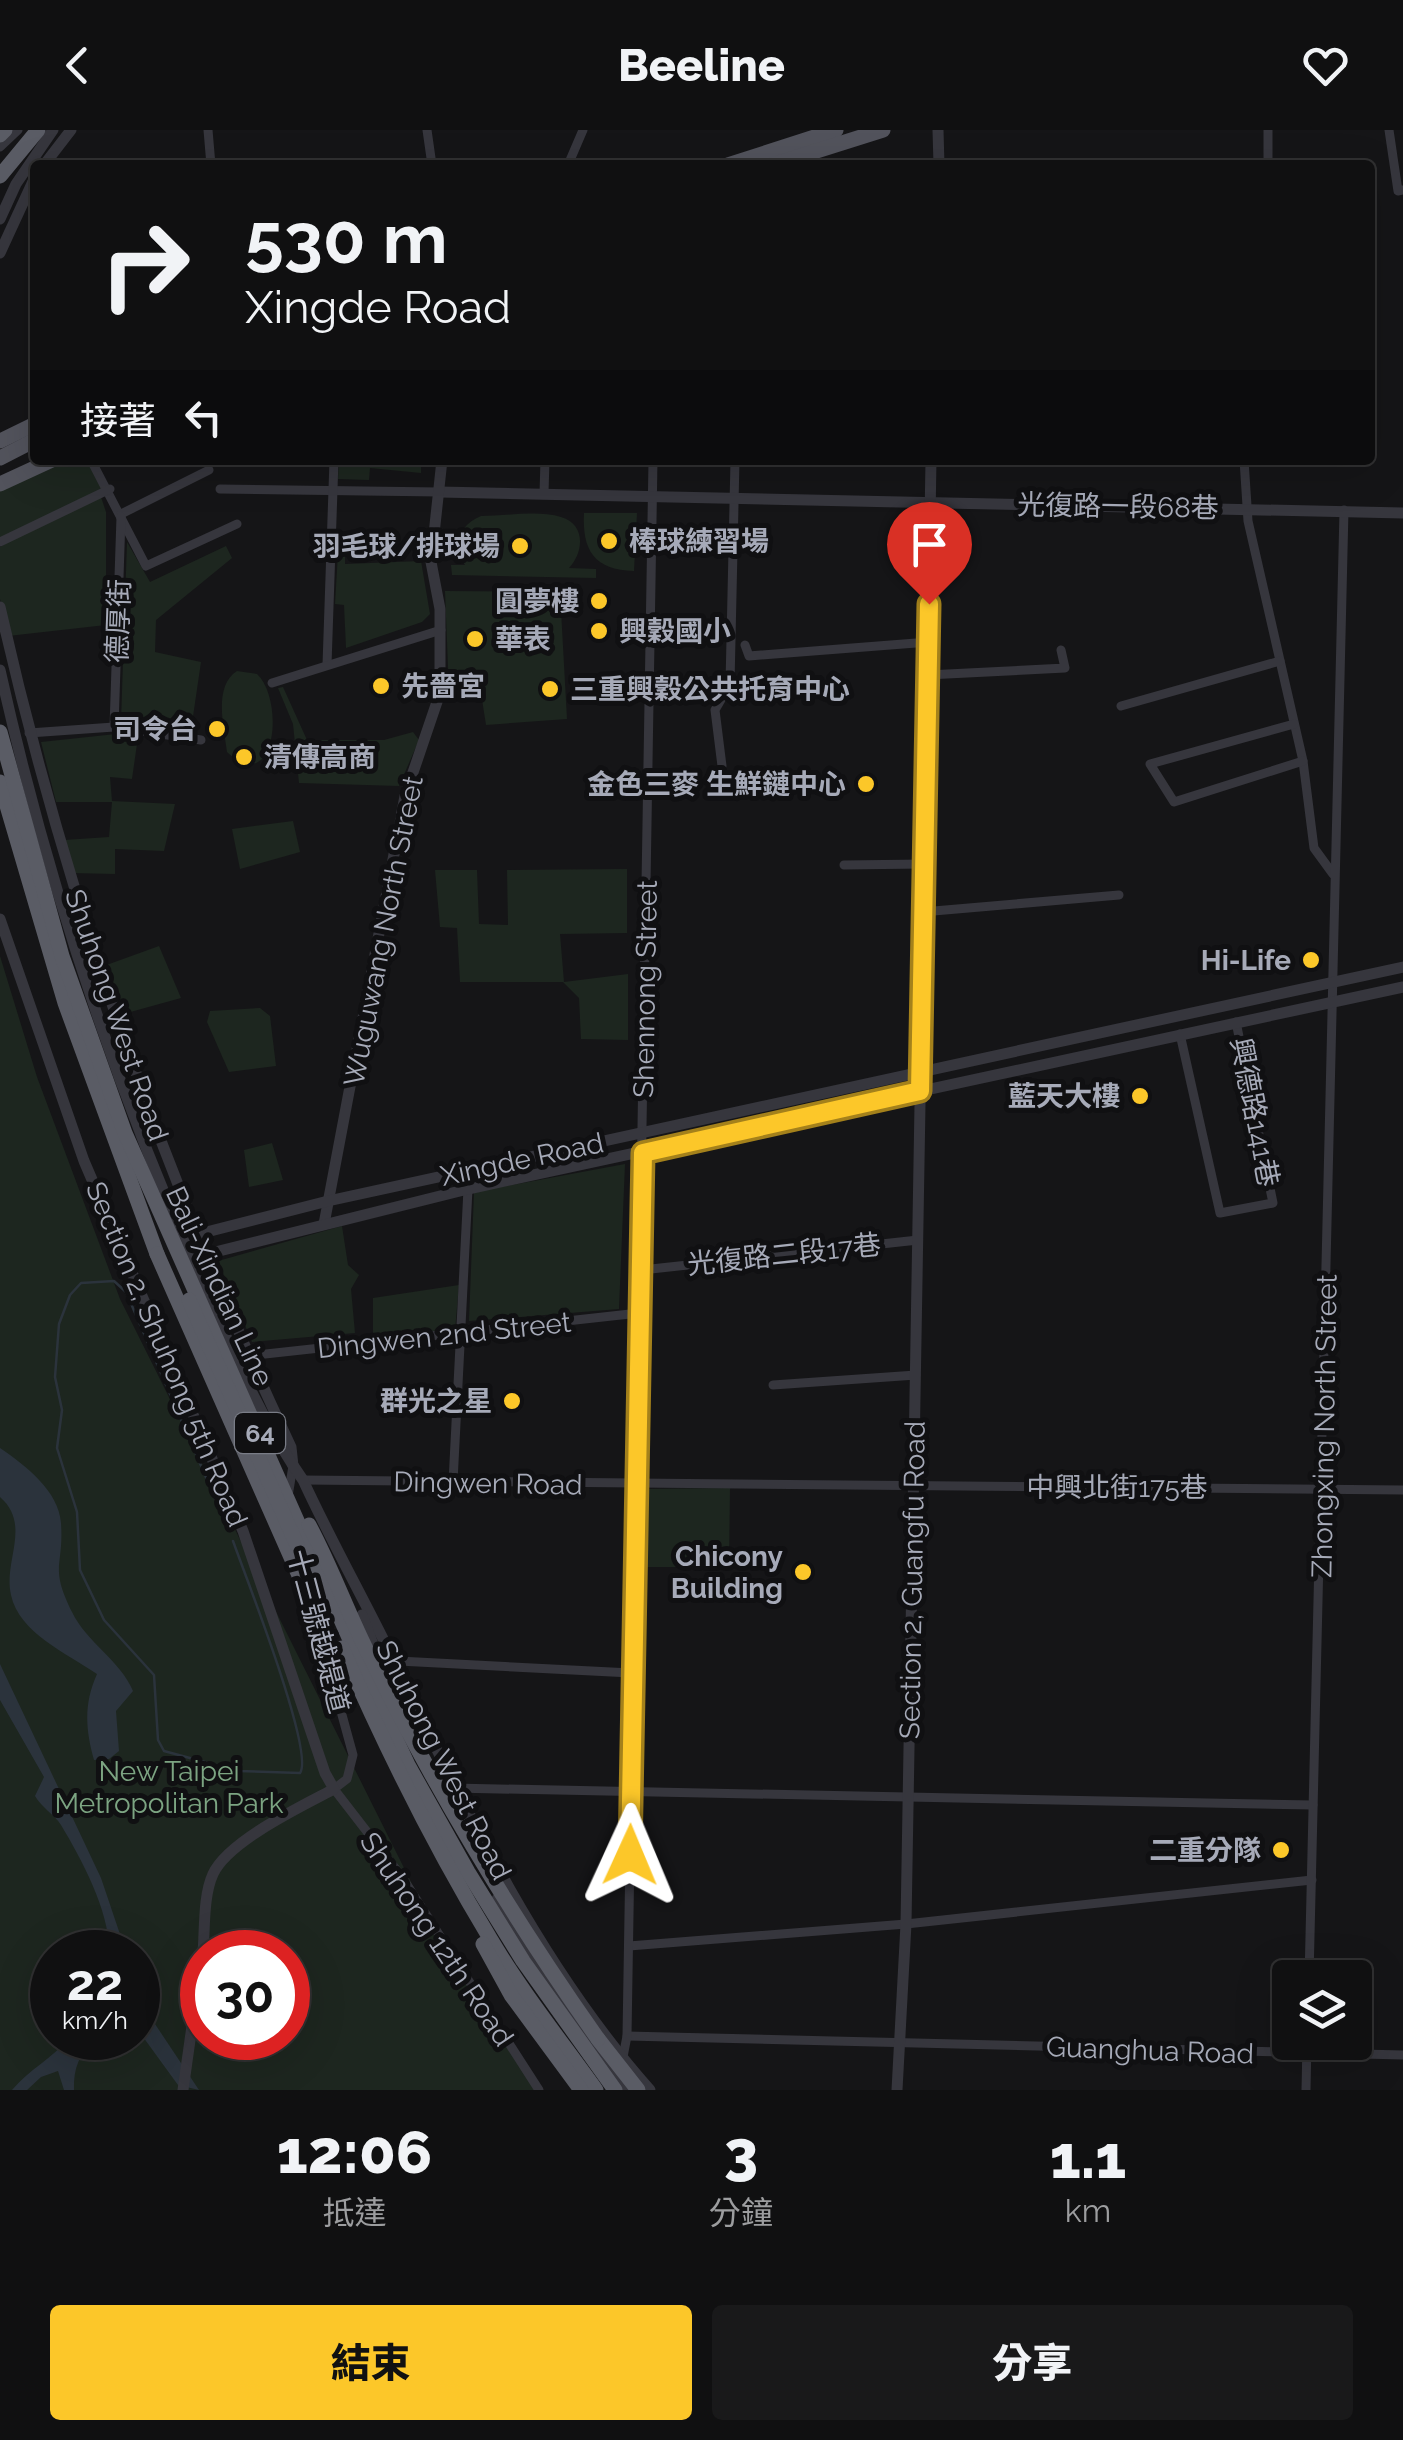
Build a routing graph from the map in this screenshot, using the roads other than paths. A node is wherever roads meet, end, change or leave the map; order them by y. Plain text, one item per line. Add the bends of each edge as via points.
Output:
1 (18, 130) edge
2 (38, 130) edge
3 (53, 130) edge
4 (71, 130) edge
5 (208, 130) edge
6 (426, 130) edge
7 (583, 130) edge
8 (836, 130) edge
9 (882, 130) edge
10 (938, 130) edge
11 (1268, 130) edge
12 (1389, 130) edge
13 (0, 147) edge
14 (32, 160) edge
15 (48, 160) edge
16 (210, 160) edge
17 (431, 160) edge
18 (570, 160) edge
19 (743, 160) edge
20 (788, 160) edge
21 (938, 160) edge
22 (1268, 160) edge
23 (30, 164) edge
24 (0, 176) edge
25 (30, 188) edge
26 (1403, 190) edge
27 (0, 219) edge
28 (0, 253) edge
29 (30, 426) edge
30 (0, 441) edge
31 (30, 443) edge
32 (30, 454) edge
33 (0, 458) edge
34 (41, 465) edge
35 (95, 465) edge
36 (334, 465) edge
37 (442, 465) edge
38 (545, 465) edge
39 (654, 465) edge
40 (735, 465) edge
41 (931, 465) edge
42 (1244, 465) edge
43 (0, 469) edge
44 (209, 470) dead end
45 (0, 484) edge
46 (220, 489) dead end
47 (110, 490) junction
48 (333, 490) junction
49 (440, 492) junction
50 (544, 493) junction
51 (653, 496) junction
52 (734, 498) junction
53 (931, 502) junction
54 (1246, 508) junction
55 (1344, 510) junction
56 (1403, 512) edge
57 (121, 514) junction
58 (237, 524) dead end
59 (0, 542) edge
60 (0, 607) edge
61 (440, 630) junction
62 (928, 642) junction
63 (744, 645) dead end
64 (1062, 650) dead end
65 (1280, 660) junction
66 (327, 665) junction
67 (0, 670) edge
68 (927, 675) junction
69 (272, 683) dead end
70 (1121, 706) dead end
71 (1294, 724) junction
72 (114, 727) junction
73 (0, 732) edge
74 (28, 733) junction
75 (201, 740) dead end
76 (1303, 762) junction
77 (722, 766) dead end
78 (0, 772) edge
79 (0, 782) edge
80 (51, 840) junction
81 (923, 864) junction
82 (844, 865) dead end
83 (1334, 874) junction
84 (1119, 895) dead end
85 (922, 912) junction
86 (0, 919) edge
87 (1403, 967) edge
88 (1331, 981) junction
89 (1403, 987) edge
90 (1331, 1001) junction
91 (1236, 1022) junction
92 (1180, 1034) junction
93 (920, 1070) junction
94 (920, 1091) junction
95 (112, 1128) junction
96 (643, 1132) junction
97 (643, 1153) junction
98 (468, 1188) junction
99 (328, 1201) junction
100 (324, 1224) junction
101 (189, 1236) junction
102 (918, 1240) junction
103 (197, 1256) junction
104 (651, 1269) dead end
105 (639, 1313) junction
106 (462, 1334) junction
107 (248, 1356) junction
108 (916, 1375) junction
109 (774, 1385) dead end
110 (254, 1419) junction
111 (293, 1466) junction
112 (303, 1480) junction
113 (453, 1482) junction
114 (636, 1485) junction
115 (914, 1486) junction
116 (1320, 1488) junction
117 (1403, 1490) edge
118 (346, 1574) junction
119 (379, 1660) junction
120 (394, 1661) junction
121 (631, 1673) junction
122 (387, 1768) junction
123 (453, 1788) junction
124 (334, 1789) junction
125 (632, 1793) junction
126 (908, 1800) junction
127 (1313, 1806) junction
128 (1312, 1880) junction
129 (906, 1924) junction
130 (206, 1930) edge
131 (629, 1946) junction
132 (1310, 1960) edge
133 (627, 2036) junction
134 (898, 2044) junction
135 (1272, 2054) edge
136 (1372, 2056) edge
137 (1403, 2056) edge
138 (623, 2058) junction
139 (186, 2060) edge
140 (1307, 2060) edge
141 (182, 2090) edge
142 (538, 2090) edge
143 (581, 2090) edge
144 (596, 2090) edge
145 (604, 2090) edge
146 (616, 2090) edge
147 (627, 2090) edge
148 (638, 2090) edge
149 (650, 2090) edge
150 (897, 2090) edge
151 (1306, 2090) edge

1 - 13 street
2 - 24 highway
3 - 14 street
4 - 15 street
5 - 16 street
6 - 17 street
7 - 18 street
8 - 19 main road
9 - 20 main road
10 - 21 street
11 - 22 street
12 - 26 street via 1398,191
23 - 27 street
25 - 28 street
29 - 30 main road
31 - 33 main road
32 - 43 main road
34 - 45 main road
35 - 47 street
36 - 48 street
37 - 49 street, Wuguwang North Street
38 - 50 street
39 - 51 street, Shennong Street
40 - 52 street
41 - 53 street, Section 2, Guangfu Road
42 - 54 street, Zhongxing North Street
44 - 57 street
46 - 48 street
47 - 57 street
47 - 59 street
48 - 49 street
48 - 66 street
49 - 50 street, 光復路一段68巷
49 - 61 street, Wuguwang North Street via 431,562
50 - 51 street, 光復路一段68巷
51 - 52 street, 光復路一段68巷
51 - 96 street, Shennong Street
52 - 53 street, 光復路一段68巷
52 - 77 street via 730,684 715,710
53 - 54 street, 光復路一段68巷
53 - 62 street, Section 2, Guangfu Road
54 - 55 street, 光復路一段68巷
54 - 65 street, Zhongxing North Street
55 - 56 street, 光復路一段68巷
55 - 83 street, Zhongxing North Street
57 - 58 street via 146,566
57 - 72 street, 德厚街
60 - 74 street, Shuhong West Road
61 - 66 street
61 - 99 street, Wuguwang North Street via 440,693 405,796
62 - 63 street via 749,656
62 - 68 street, Section 2, Guangfu Road
64 - 68 street via 1065,668
65 - 70 street
65 - 71 street, Zhongxing North Street
66 - 69 street
67 - 80 street, Shuhong West Road
68 - 81 street, Section 2, Guangfu Road
71 - 76 street, Zhongxing North Street
71 - 76 street via 1150,764 1174,802
72 - 74 street
72 - 75 street
73 - 110 highway, Bali-Xindian Line / 64, bridge via 62,956 125,1133
74 - 80 street, Shuhong West Road
76 - 83 street, Zhongxing North Street via 1314,848
78 - 80 street via 21,845
79 - 95 highway, Bali-Xindian Line / 64 via 65,1003
80 - 101 street, Shuhong West Road via 111,1052
81 - 82 street
81 - 85 street, Section 2, Guangfu Road
83 - 88 street, Zhongxing North Street
84 - 85 street
85 - 93 street, Section 2, Guangfu Road
86 - 124 street, Section 2, Shuhong 5th Road via 84,1161 243,1532
87 - 88 street, Xingde Road
88 - 90 street, Zhongxing North Street
88 - 93 street, Xingde Road
89 - 90 street, Xingde Road
90 - 91 street, Xingde Road
90 - 116 street, Zhongxing North Street
91 - 92 street, Xingde Road
91 - 92 street, 興德路141巷 via 1273,1203 1220,1213
92 - 94 street, Xingde Road
93 - 94 street, Section 2, Guangfu Road
93 - 96 street, Xingde Road
94 - 97 street, Xingde Road
94 - 102 street, Section 2, Guangfu Road
95 - 122 highway, bridge via 195,1347
95 - 144 highway, Bali-Xindian Line / 64, bridge via 421,1818 492,1941
96 - 97 street, Shennong Street
96 - 99 street, Xingde Road
97 - 98 street, Xingde Road
97 - 105 street, Shennong Street
98 - 100 street, Xingde Road
98 - 106 street
99 - 100 street, Wuguwang North Street
99 - 101 street, Xingde Road
100 - 103 street, Xingde Road
101 - 103 street, Shuhong West Road
102 - 104 street, 光復路二段17巷
102 - 108 street, Section 2, Guangfu Road
103 - 107 street, Shuhong West Road
103 - 111 street, Shuhong West Road via 280,1452
105 - 106 street, Dingwen 2nd Street
105 - 114 street, Shennong Street
106 - 107 street, Dingwen 2nd Street
106 - 113 street
107 - 111 street, Shuhong West Road via 291,1447
108 - 109 street
108 - 115 street, Section 2, Guangfu Road
110 - 146 highway, Bali-Xindian Line / 64, bridge via 408,1765 503,1930
110 - 148 highway, bridge via 436,1784 496,1889
111 - 112 street, Shuhong West Road
111 - 124 street, 十三號越堤道 via 286,1512 353,1755 347,1779
112 - 113 street, Dingwen Road
112 - 118 street, Shuhong West Road
113 - 114 street, Dingwen Road
114 - 115 street, Dingwen Road
114 - 121 street, Shennong Street
115 - 116 street, 中興北街175巷
115 - 126 street, Section 2, Guangfu Road
116 - 117 street, 中興北街175巷
116 - 127 street, Zhongxing North Street
118 - 119 street, Shuhong West Road
118 - 120 street, Shuhong West Road
119 - 120 street
119 - 147 street, Shuhong West Road via 410,1739 473,1859 543,1975
120 - 121 street
120 - 123 street, Shuhong West Road
121 - 125 street, Shennong Street
122 - 143 highway, bridge via 512,1995
122 - 145 highway, bridge
123 - 125 street
123 - 138 street, Shuhong West Road via 542,1940
124 - 130 street via 250,1838 214,1872
124 - 142 street, Shuhong 12th Road via 402,1877
125 - 126 street
125 - 131 street, Shennong Street
126 - 127 street
126 - 129 street, Section 2, Guangfu Road
127 - 128 street, Zhongxing North Street
128 - 129 street
128 - 132 street, Zhongxing North Street
129 - 131 street
129 - 134 street, Section 2, Guangfu Road
131 - 133 street, Shennong Street
133 - 134 street, Guanghua Road
133 - 138 street, Shennong Street
134 - 135 street, Guanghua Road
134 - 150 street, Section 2, Guangfu Road
136 - 137 street, Guanghua Road
138 - 149 street, Shuhong West Road
139 - 141 street
140 - 151 street

